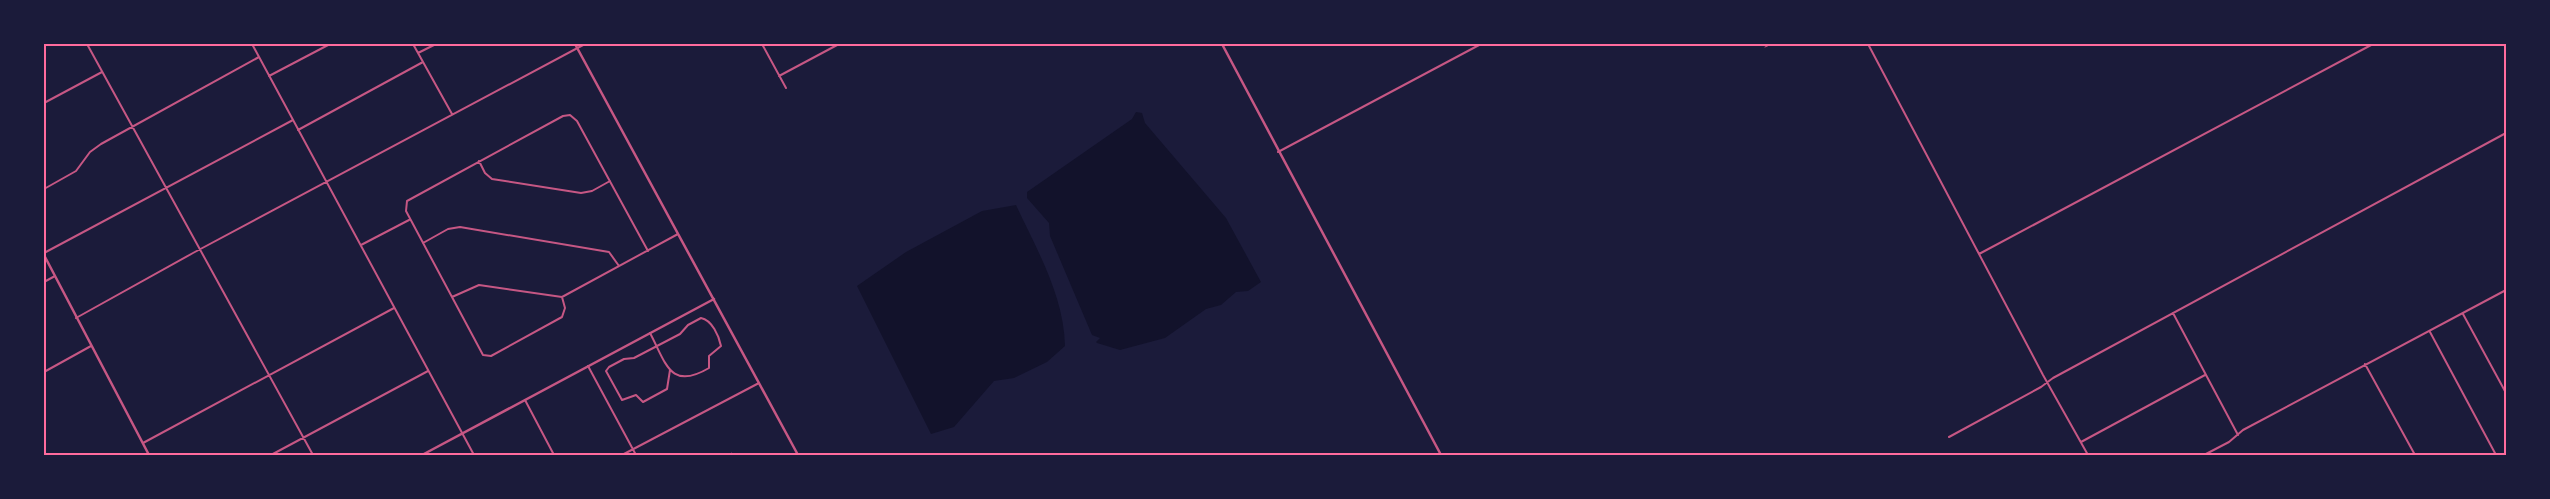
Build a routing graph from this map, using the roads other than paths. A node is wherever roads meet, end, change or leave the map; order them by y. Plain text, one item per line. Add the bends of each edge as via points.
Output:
1 (87, 44) edge
2 (252, 44) edge
3 (330, 44) edge
4 (413, 44) edge
5 (436, 44) edge
6 (575, 44) edge
7 (585, 44) edge
8 (762, 44) edge
9 (839, 44) edge
10 (1222, 44) edge
11 (1481, 44) edge
12 (1772, 44) edge
13 (1868, 44) edge
14 (2373, 44) edge
15 (1765, 47) dead end
16 (577, 48) junction
17 (418, 53) junction
18 (259, 57) junction
19 (423, 62) junction
20 (102, 72) junction
21 (270, 76) junction
22 (779, 76) junction
23 (786, 88) dead end
24 (44, 103) edge
25 (452, 115) junction
26 (293, 120) junction
27 (132, 127) junction
28 (298, 130) junction
29 (2506, 133) edge
30 (1278, 152) junction
31 (479, 161) junction
32 (610, 181) junction
33 (327, 182) junction
34 (44, 188) edge
35 (166, 188) junction
36 (410, 219) junction
37 (679, 234) junction
38 (422, 243) junction
39 (361, 246) junction
40 (201, 249) junction
41 (648, 251) junction
42 (44, 254) edge
43 (1979, 254) junction
44 (620, 266) junction
45 (55, 276) junction
46 (44, 282) edge
47 (2506, 290) edge
48 (452, 297) junction
49 (562, 297) junction
50 (714, 299) junction
51 (394, 308) junction
52 (2173, 313) junction
53 (2463, 314) junction
54 (76, 318) junction
55 (2430, 332) junction
56 (650, 333) junction
57 (91, 346) junction
58 (657, 346) junction
59 (2365, 364) junction
60 (588, 366) junction
61 (670, 370) junction
62 (428, 371) junction
63 (44, 372) edge
64 (270, 375) junction
65 (2206, 375) junction
66 (2047, 382) junction
67 (759, 383) junction
68 (2506, 393) edge
69 (524, 400) junction
70 (462, 433) junction
71 (2238, 435) junction
72 (1949, 437) dead end
73 (304, 438) junction
74 (2081, 442) junction
75 (142, 443) junction
76 (633, 450) junction
77 (280, 451) junction
78 (149, 455) edge
79 (271, 455) edge
80 (282, 455) edge
81 (313, 455) edge
82 (422, 455) edge
83 (474, 455) edge
84 (554, 455) edge
85 (622, 455) edge
86 (636, 455) edge
87 (798, 455) edge
88 (1441, 455) edge
89 (2088, 455) edge
90 (2204, 455) edge
91 (2415, 455) edge
92 (2496, 455) edge

1 - 20 street
2 - 18 street
3 - 21 street
4 - 17 street
5 - 17 street
6 - 16 street
7 - 16 street
8 - 22 street
9 - 22 street
10 - 30 street
11 - 30 street
12 - 15 lane
13 - 43 street
14 - 43 street
16 - 25 street
16 - 37 street
17 - 19 street
18 - 21 street
18 - 27 street
19 - 25 street
19 - 28 street
20 - 24 street
20 - 27 street
21 - 26 street
22 - 23 street
25 - 33 street
26 - 28 street
26 - 35 street
27 - 34 street via 96,148 74,172
27 - 35 street
28 - 33 street
29 - 52 street
30 - 88 street
31 - 32 street via 492,179 581,193
31 - 32 street via 570,115 577,121
31 - 36 street via 411,198 405,204
32 - 41 street
33 - 39 street
33 - 40 street
35 - 40 street
35 - 42 street
36 - 38 street
36 - 39 street
37 - 41 street
37 - 50 street
38 - 44 street via 448,229 460,227 609,252
38 - 48 street
39 - 51 street
40 - 54 street
40 - 64 street
41 - 44 street
42 - 45 street
43 - 66 street
44 - 49 street
45 - 46 street
45 - 54 street
47 - 53 street
48 - 49 street via 479,285
48 - 49 street via 483,356 490,356 562,317 565,311
50 - 56 street
50 - 67 street
51 - 62 street
51 - 64 street
52 - 65 street
52 - 66 street
53 - 55 street
53 - 68 street
54 - 57 street
55 - 59 street
55 - 92 street
56 - 58 street
56 - 60 street
57 - 63 street
57 - 75 street
58 - 61 street
58 - 61 street via 701,318 710,321 721,346 709,356 709,368 686,378
58 - 61 street via 609,367 607,374 622,400 636,395 643,402 667,389
59 - 71 street
59 - 91 street
60 - 69 street
60 - 76 street
62 - 70 street
62 - 73 street
64 - 73 street
64 - 75 street
65 - 71 street
65 - 74 street
66 - 72 street
66 - 74 street
67 - 76 street
67 - 87 street
69 - 70 street
69 - 84 street
70 - 82 street
70 - 83 street
71 - 90 street
73 - 77 street
73 - 81 street
74 - 89 street
75 - 78 street
76 - 85 street
76 - 86 street
77 - 79 street
77 - 80 street

